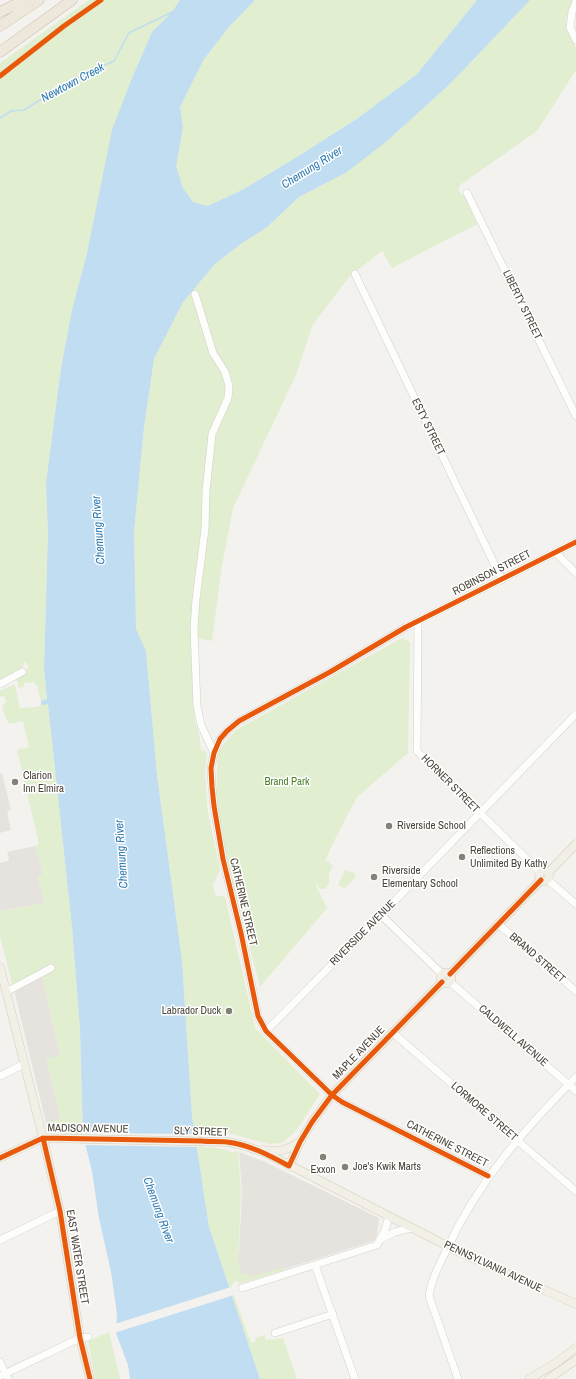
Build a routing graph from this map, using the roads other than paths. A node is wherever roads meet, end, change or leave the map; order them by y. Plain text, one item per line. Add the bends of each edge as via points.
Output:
1 (24, 0) edge
2 (39, 0) edge
3 (71, 0) edge
4 (576, 1) edge
5 (0, 12) edge
6 (0, 26) edge
7 (576, 40) edge
8 (0, 44) edge
9 (0, 52) edge
10 (467, 193) dead end
11 (355, 274) dead end
12 (195, 294) dead end
13 (576, 416) edge
14 (576, 542) edge
15 (555, 552) junction
16 (576, 573) edge
17 (502, 580) junction
18 (418, 622) junction
19 (22, 672) dead end
20 (0, 684) edge
21 (576, 714) edge
22 (214, 753) junction
23 (479, 813) junction
24 (576, 844) edge
25 (544, 876) junction
26 (576, 904) edge
27 (381, 915) junction
28 (498, 924) junction
29 (0, 967) edge
30 (51, 968) dead end
31 (446, 978) junction
32 (576, 991) edge
33 (6, 992) junction
34 (266, 1031) junction
35 (393, 1033) junction
36 (24, 1064) junction
37 (0, 1076) edge
38 (576, 1077) edge
39 (569, 1084) junction
40 (576, 1091) edge
41 (332, 1095) junction
42 (44, 1138) junction
43 (156, 1140) joint
44 (516, 1140) junction
45 (300, 1142) junction
46 (258, 1150) junction
47 (0, 1158) edge
48 (289, 1166) junction
49 (488, 1176) junction
50 (576, 1191) edge
51 (60, 1211) junction
52 (389, 1216) junction
53 (411, 1228) junction
54 (381, 1239) junction
55 (0, 1240) edge
56 (448, 1246) junction
57 (315, 1265) junction
58 (242, 1288) dead end
59 (576, 1304) edge
60 (332, 1314) junction
61 (275, 1334) dead end
62 (84, 1338) junction
63 (576, 1348) edge
64 (576, 1360) edge
65 (0, 1362) edge
66 (5, 1376) edge
67 (90, 1379) edge
68 (355, 1379) edge
69 (458, 1379) edge
70 (529, 1379) edge
71 (548, 1379) edge

1 - 5 highway
2 - 6 highway
3 - 8 highway
3 - 9 highway
4 - 7 street via 570,28
10 - 13 street, LIBERTY STREET
11 - 17 street, ESTY STREET
12 - 22 street via 213,353 225,372 229,386 228,398 212,434 194,629 197,706 201,725
14 - 15 street, ROBINSON STREET
15 - 16 street
15 - 17 street, ROBINSON STREET
17 - 18 street, ROBINSON STREET
18 - 22 street, CATHERINE STREET via 239,721 220,739
18 - 23 street, HORNER STREET via 417,751
19 - 20 street
21 - 23 street, RIVERSIDE AVENUE
22 - 34 street, CATHERINE STREET via 211,768 212,787 223,859 258,1016
23 - 25 street, HORNER STREET
23 - 27 street, RIVERSIDE AVENUE
24 - 25 main road, MAPLE AVENUE
25 - 26 street, HORNER STREET
25 - 28 main road, MAPLE AVENUE
27 - 31 street, CALDWELL AVENUE
27 - 34 street, RIVERSIDE AVENUE
28 - 31 main road, MAPLE AVENUE
28 - 32 street, BRAND STREET
29 - 33 main road, EAST WATER STREET
30 - 33 street
31 - 35 main road, MAPLE AVENUE
31 - 39 street, CALDWELL AVENUE
33 - 36 main road, EAST WATER STREET
34 - 41 street, CATHERINE STREET
35 - 41 main road, MAPLE AVENUE
35 - 44 street, LORMORE STREET
36 - 37 street
36 - 42 main road, EAST WATER STREET
38 - 39 street
39 - 40 street, CALDWELL AVENUE
39 - 44 street
41 - 45 main road, MAPLE AVENUE
41 - 49 street, CATHERINE STREET
42 - 43 main road, MADISON AVENUE
42 - 47 main road, MADISON AVENUE
42 - 51 main road, EAST WATER STREET
43 - 46 main road, SLY STREET via 228,1142
44 - 49 street
44 - 50 street, LORMORE STREET
45 - 46 main road via 278,1151
45 - 48 main road, MAPLE AVENUE
46 - 48 main road, SLY STREET
48 - 52 main road, SLY STREET
49 - 56 street
51 - 55 street
51 - 62 main road, EAST WATER STREET
52 - 53 main road, PENNSYLVANIA AVENUE
52 - 54 street
53 - 54 street
53 - 56 main road, PENNSYLVANIA AVENUE
54 - 57 street via 377,1245
56 - 59 main road, PENNSYLVANIA AVENUE
56 - 69 street via 430,1285 429,1296
57 - 58 street
57 - 60 street
60 - 61 street
60 - 68 street
62 - 66 street
62 - 67 main road, EAST WATER STREET
63 - 70 main road
64 - 71 main road
65 - 66 street

